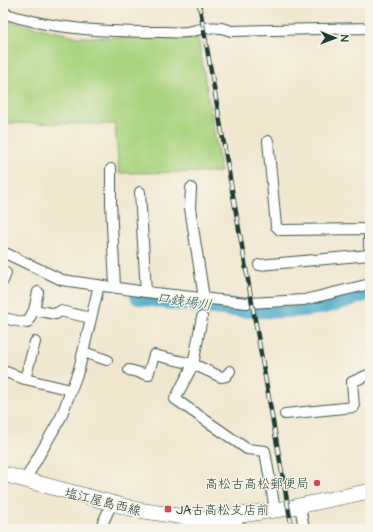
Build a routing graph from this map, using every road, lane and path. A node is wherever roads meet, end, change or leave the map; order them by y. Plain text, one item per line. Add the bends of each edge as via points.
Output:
1 (3, 14) edge
2 (370, 28) edge
3 (268, 142) dead end
4 (111, 169) dead end
5 (191, 188) dead end
6 (140, 192) dead end
7 (370, 246) edge
8 (3, 252) edge
9 (259, 265) dead end
10 (370, 284) edge
11 (98, 285) junction
12 (115, 287) junction
13 (38, 292) dead end
14 (146, 292) junction
15 (204, 298) junction
16 (34, 310) junction
17 (202, 317) dead end
18 (3, 318) edge
19 (91, 318) junction
20 (35, 342) dead end
21 (83, 352) junction
22 (107, 360) dead end
23 (193, 364) junction
24 (129, 370) dead end
25 (3, 371) edge
26 (230, 371) dead end
27 (370, 374) edge
28 (25, 379) junction
29 (71, 390) junction
30 (285, 414) dead end
31 (3, 474) edge
32 (25, 480) junction
33 (370, 491) edge
34 (112, 504) junction
35 (300, 505) junction
36 (275, 510) junction
37 (237, 523) edge
38 (100, 529) edge
39 (304, 529) edge

1 - 2 street via 44,24 146,32 187,32 223,27 231,31
3 - 7 street via 276,226 280,230 369,229
4 - 12 street via 110,203
5 - 15 street via 190,208
6 - 14 street
7 - 9 street via 370,255
8 - 11 street via 62,280
10 - 15 street via 326,296 280,302 247,303
11 - 12 street
11 - 19 street
12 - 14 street
13 - 16 street
14 - 15 street
16 - 18 street via 27,323
16 - 19 street via 56,314 60,311
17 - 23 street
19 - 21 street
20 - 28 street
21 - 22 street
21 - 29 street
23 - 24 street via 154,355 148,375
23 - 26 street via 221,377
23 - 36 street via 175,399 247,449 265,451
25 - 28 street
27 - 30 street via 352,382 354,407
28 - 29 street
29 - 32 street via 61,417
31 - 32 main road, 塩江屋島西線
32 - 34 main road, 塩江屋島西線
33 - 35 main road, 塩江屋島西線
34 - 37 main road, 塩江屋島西線 via 184,518
34 - 38 street
35 - 36 main road, 塩江屋島西線
35 - 39 street
36 - 37 main road, 塩江屋島西線

